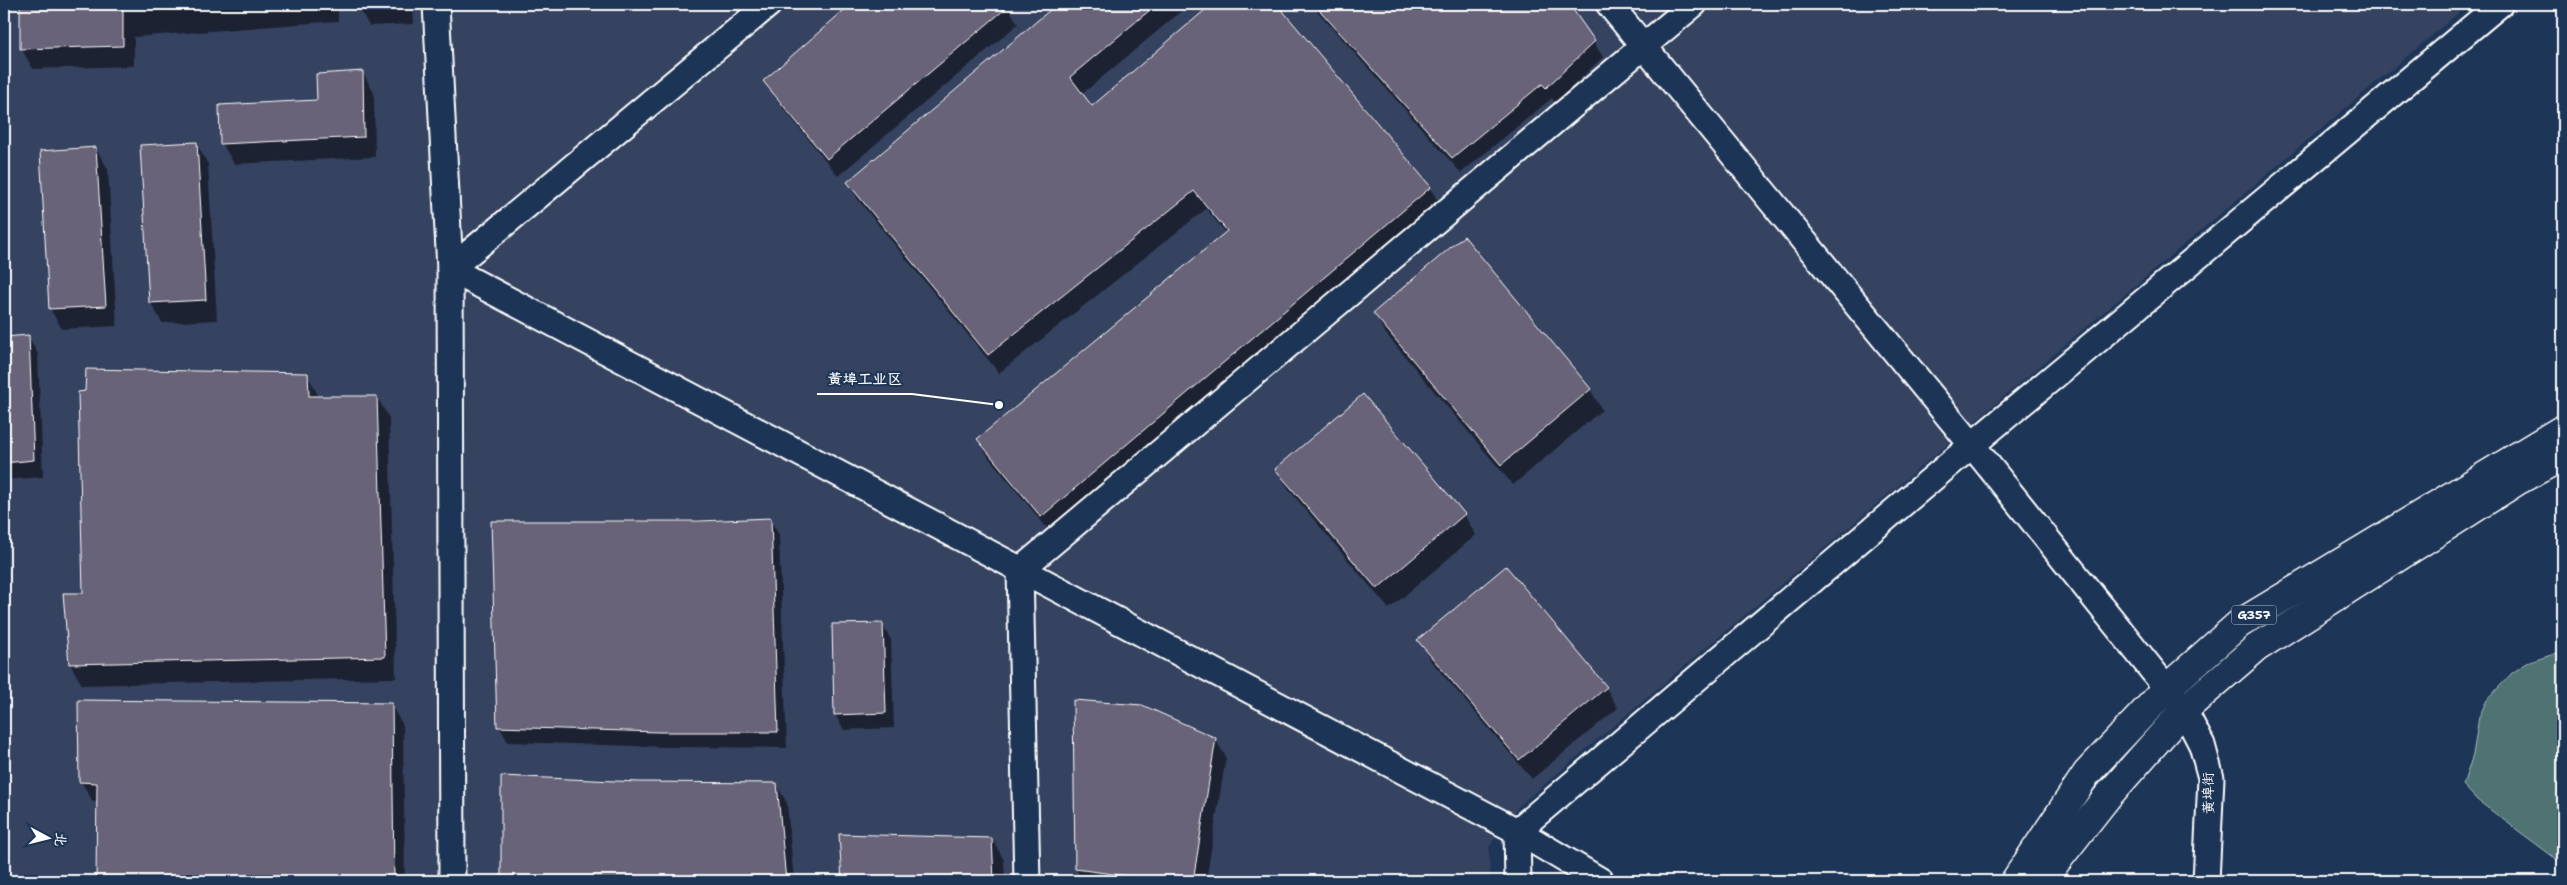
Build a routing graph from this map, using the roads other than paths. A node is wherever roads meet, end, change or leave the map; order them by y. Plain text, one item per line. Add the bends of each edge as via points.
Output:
1 (436, 4) edge
2 (769, 4) edge
3 (1609, 4) edge
4 (1694, 4) edge
5 (2500, 4) edge
6 (1644, 46) junction
7 (450, 270) junction
8 (2563, 429) edge
9 (1972, 445) junction
10 (2563, 456) edge
11 (1020, 570) junction
12 (2167, 688) junction
13 (2184, 710) junction
14 (1516, 831) junction
15 (452, 881) edge
16 (1027, 881) edge
17 (1518, 881) edge
18 (1602, 881) edge
19 (2014, 881) edge
20 (2041, 881) edge
21 (2206, 881) edge

1 - 7 street
2 - 7 street
3 - 6 street, 黄埠街
4 - 6 street
5 - 9 street
6 - 9 street, 黄埠街
6 - 11 street
7 - 11 street
7 - 15 street
8 - 12 highway, G357 via 2239,624
9 - 12 street, 黄埠街
9 - 14 street
10 - 13 highway, G357 via 2518,481 2256,648
11 - 14 street
11 - 16 street
12 - 13 street, 黄埠街
12 - 19 highway, G357 via 2087,773
13 - 20 highway, G357 via 2107,797
13 - 21 street, 黄埠街 via 2202,745 2211,778
14 - 17 street
14 - 18 street

